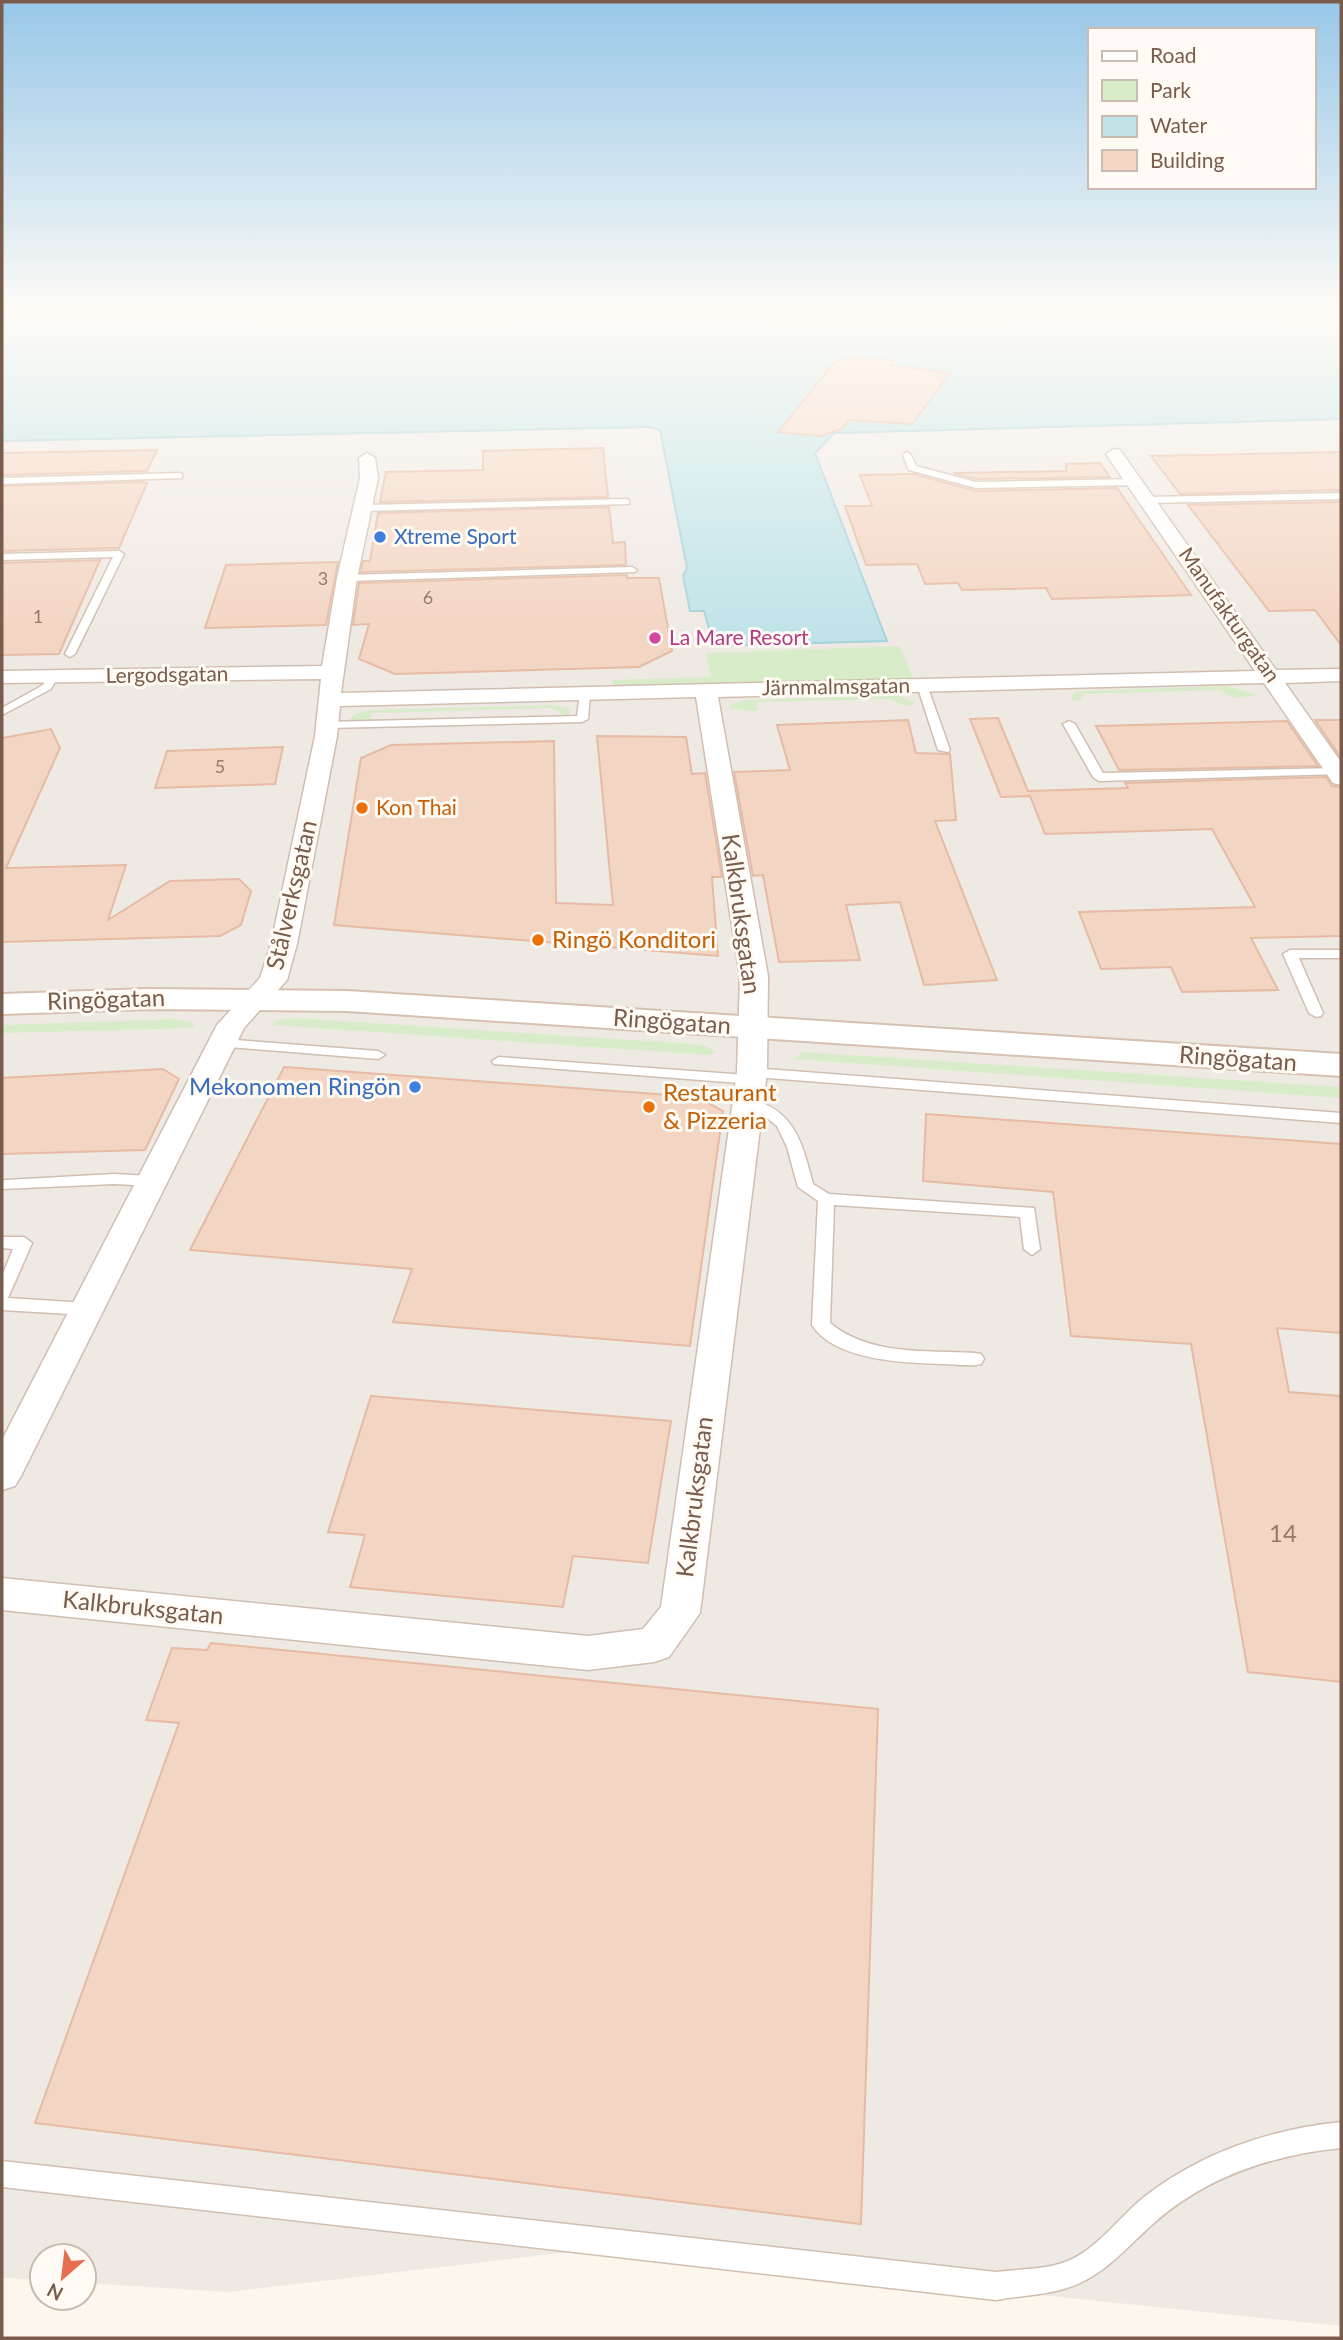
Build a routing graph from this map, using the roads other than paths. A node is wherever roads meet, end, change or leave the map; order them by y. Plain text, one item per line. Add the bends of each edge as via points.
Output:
1 (1114, 454) dead end
2 (906, 456) dead end
3 (367, 458) dead end
4 (179, 476) dead end
5 (2, 481) edge
6 (1135, 482) junction
7 (1341, 496) edge
8 (1148, 500) junction
9 (626, 502) dead end
10 (364, 508) junction
11 (2, 557) edge
12 (632, 570) dead end
13 (347, 578) junction
14 (70, 654) dead end
15 (332, 672) junction
16 (53, 676) junction
17 (1273, 676) junction
18 (1341, 676) edge
19 (2, 677) edge
20 (922, 685) junction
21 (706, 691) junction
22 (2, 712) edge
23 (328, 712) junction
24 (1069, 723) dead end
25 (944, 750) dead end
26 (1339, 775) edge
27 (1341, 954) edge
28 (256, 998) junction
29 (2, 1004) edge
30 (1316, 1013) dead end
31 (753, 1028) junction
32 (222, 1043) junction
33 (378, 1055) dead end
34 (499, 1061) dead end
35 (1341, 1065) edge
36 (751, 1085) junction
37 (1341, 1118) edge
38 (152, 1181) junction
39 (6, 1185) dead end
40 (826, 1199) junction
41 (2, 1243) edge
42 (1032, 1249) dead end
43 (2, 1295) edge
44 (2, 1304) edge
45 (86, 1309) junction
46 (975, 1359) dead end
47 (2, 1476) edge
48 (2, 1594) edge
49 (1341, 2135) edge
50 (2, 2174) edge

1 - 6 street, Manufakturgatan
2 - 6 lane via 912,468 976,485
3 - 10 street, Stålverksgatan
4 - 5 lane
6 - 8 street, Manufakturgatan
7 - 8 lane
8 - 17 street, Manufakturgatan
9 - 10 lane
10 - 13 street, Stålverksgatan
11 - 14 lane via 119,554
12 - 13 lane
13 - 15 street, Stålverksgatan
15 - 16 street, Lergodsgatan
15 - 23 street, Stålverksgatan
16 - 19 street, Lergodsgatan
16 - 22 lane via 47,687
17 - 18 street, Järnmalmsgatan
17 - 20 street, Järnmalmsgatan
17 - 26 street, Manufakturgatan
20 - 21 street, Järnmalmsgatan
20 - 25 lane
21 - 23 street, Järnmalmsgatan via 585,694
21 - 31 street, Kalkbruksgatan via 754,976
23 - 28 street, Stålverksgatan via 284,944 273,980
24 - 26 lane via 1099,777
27 - 30 lane via 1290,954
28 - 29 street, Ringögatan
28 - 31 street, Ringögatan via 422,1004
28 - 32 street, Stålverksgatan via 237,1015
31 - 35 street, Ringögatan
31 - 36 street, Kalkbruksgatan
32 - 33 lane
32 - 38 street, Stålverksgatan
34 - 36 lane
36 - 37 lane
36 - 40 lane via 780,1119 796,1148 806,1187
36 - 48 street, Kalkbruksgatan via 680,1613 654,1645 588,1653
38 - 39 lane
38 - 45 street, Stålverksgatan
40 - 42 lane via 1028,1212
40 - 46 lane via 821,1325 834,1339 860,1350
41 - 43 lane via 24,1243
44 - 45 lane
45 - 47 street, Stålverksgatan
49 - 50 lane via 1313,2136 1228,2160 1155,2205 1070,2274 996,2286

